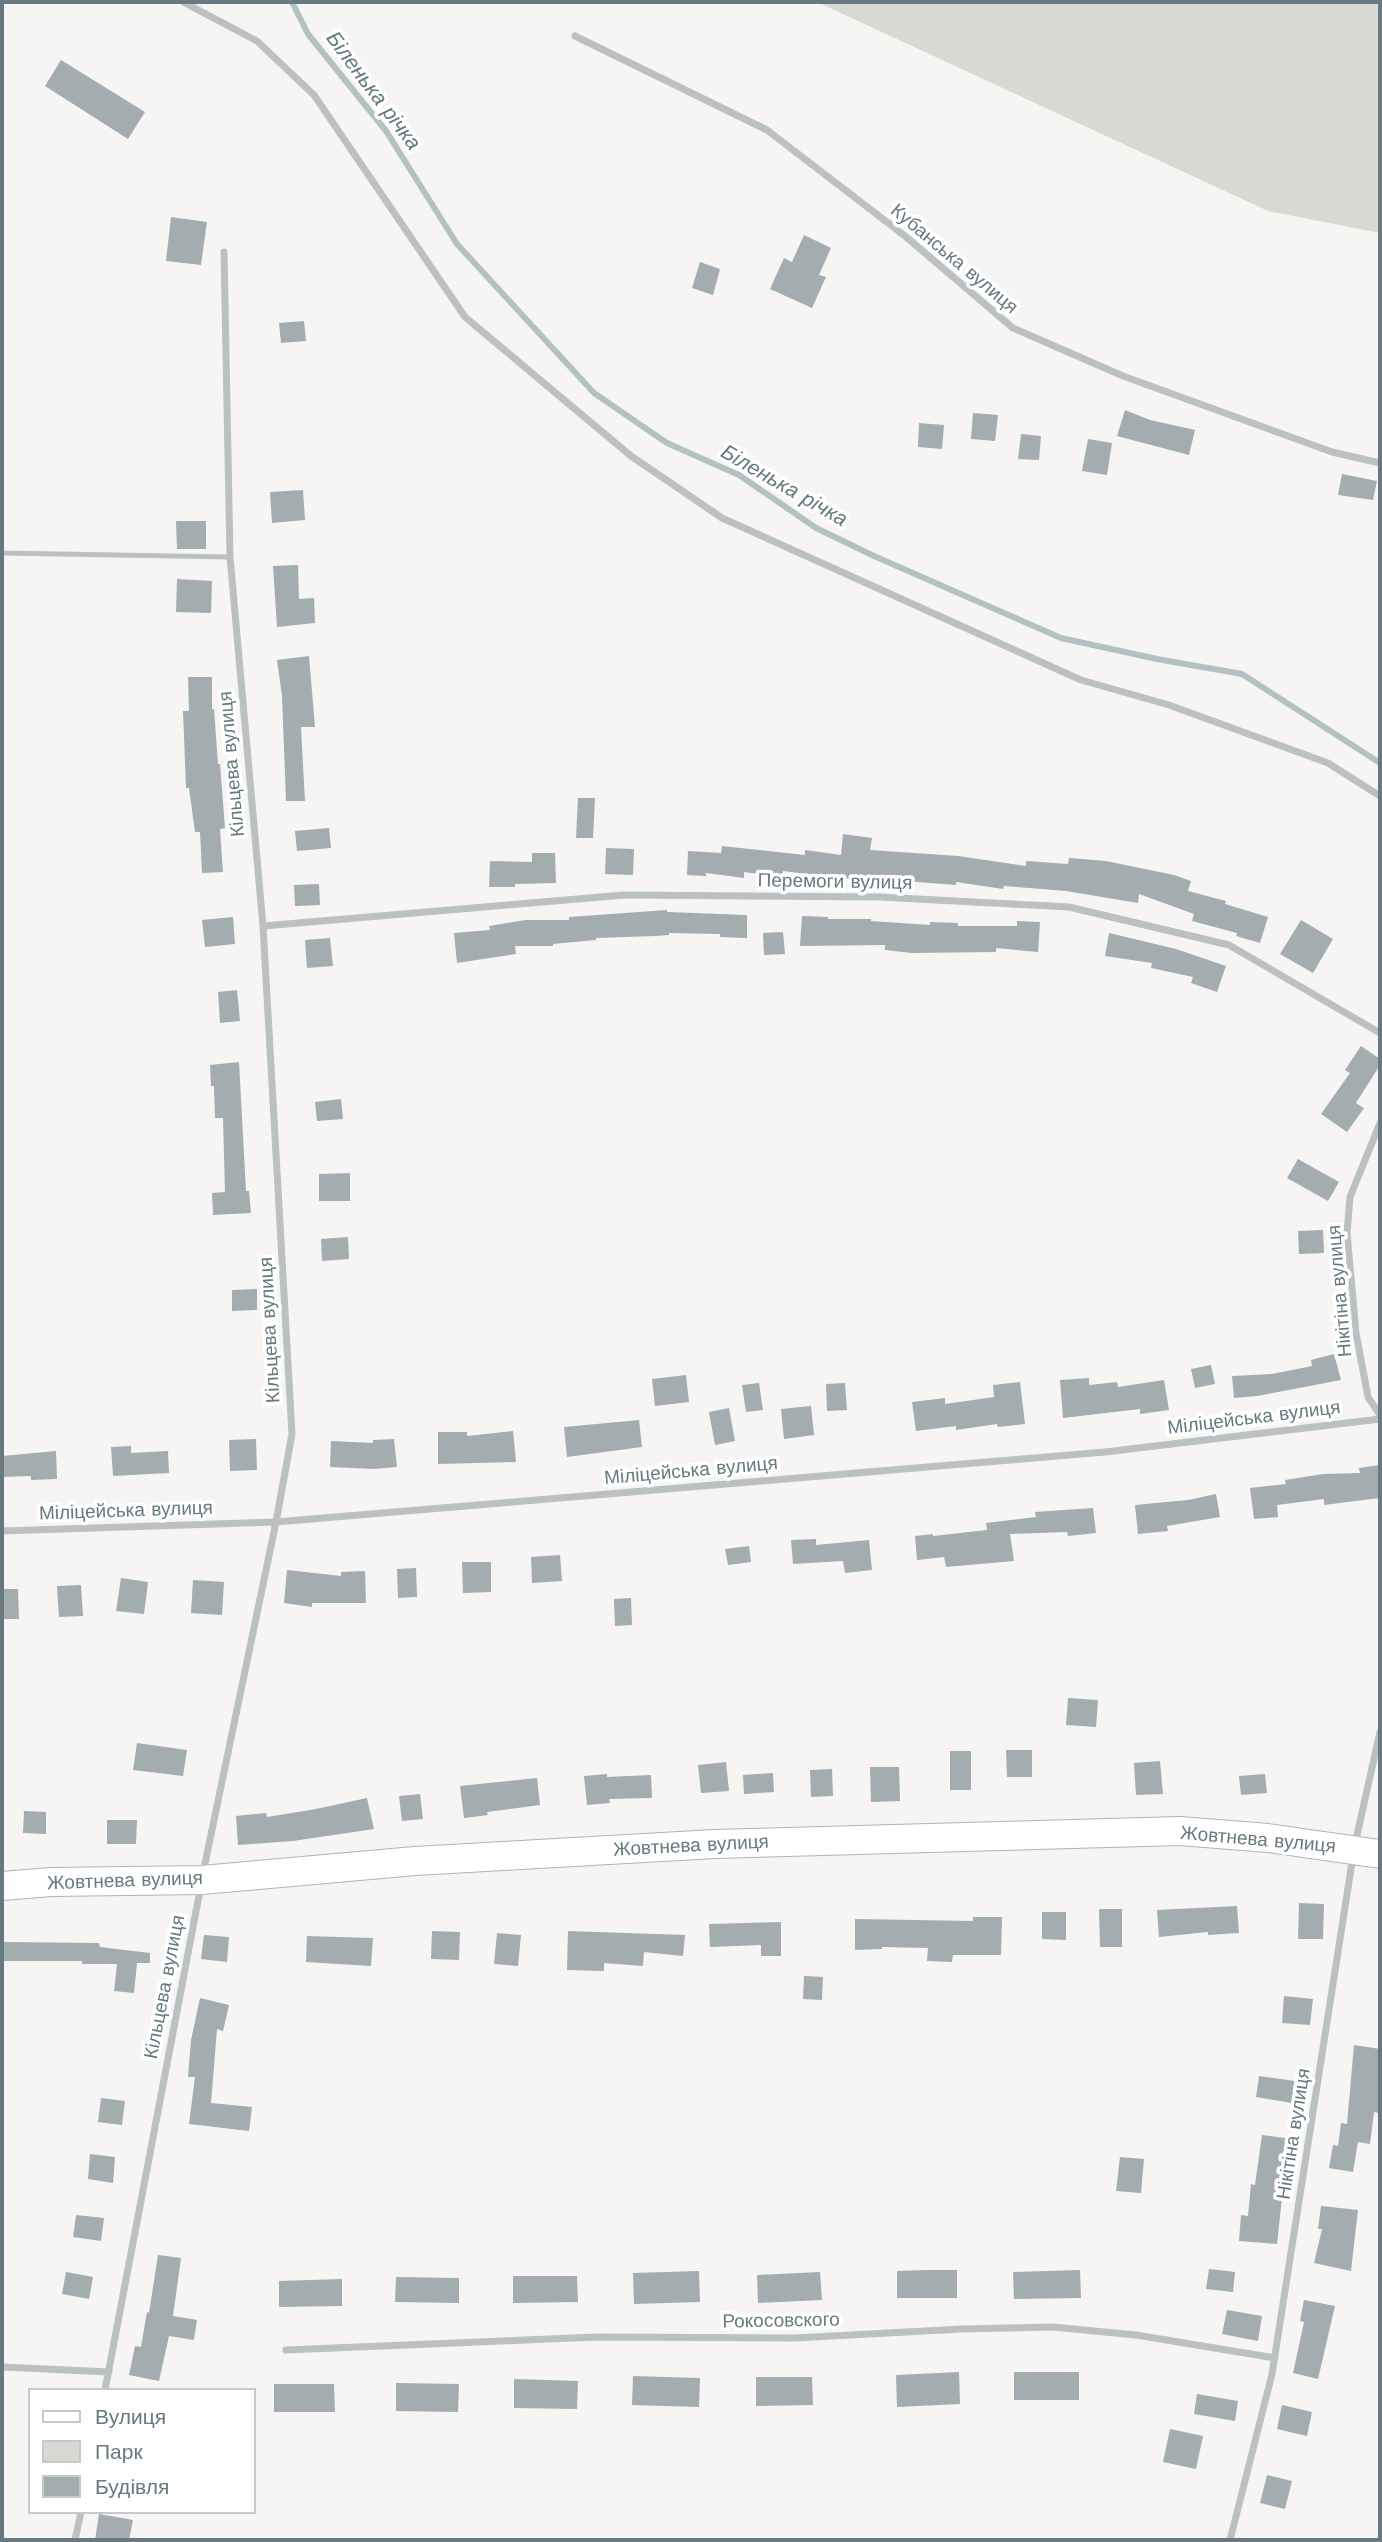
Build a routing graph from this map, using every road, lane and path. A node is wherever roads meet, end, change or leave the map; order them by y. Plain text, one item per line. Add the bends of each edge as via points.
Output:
1 (183, 2) edge
2 (575, 36) dead end
3 (224, 252) dead end
4 (1380, 463) edge
5 (2, 553) edge
6 (230, 558) junction
7 (1380, 796) edge
8 (263, 926) junction
9 (1380, 1033) edge
10 (1380, 1123) edge
11 (1380, 1417) edge
12 (276, 1522) junction
13 (2, 1531) edge
14 (1380, 1732) edge
15 (1367, 1852) edge
16 (202, 1880) junction
17 (2, 1886) edge
18 (286, 2350) dead end
19 (1275, 2358) junction
20 (2, 2367) edge
21 (109, 2372) junction
22 (105, 2388) edge
23 (81, 2514) edge
24 (75, 2540) edge
25 (1230, 2540) edge

1 - 7 street via 257,41 314,95 465,317 631,456 722,518 1081,680 1169,705 1328,763
2 - 4 street, Кубанська вулиця via 767,130 905,236 1013,328 1135,381 1332,452
3 - 6 street, Кільцева вулиця
5 - 6 lane
6 - 8 street, Кільцева вулиця
8 - 9 street, Перемоги вулиця via 624,895 879,897 1069,907 1229,944
8 - 12 street, Кільцева вулиця via 292,1434
10 - 11 street, Нікітіна вулиця via 1350,1197 1347,1233 1367,1397
11 - 12 street, Міліцейська вулиця via 1105,1452
12 - 13 street, Міліцейська вулиця
12 - 16 street, Кільцева вулиця
14 - 15 street, Нікітіна вулиця
15 - 16 main road, Жовтнева вулиця via 1180,1831 715,1844 415,1861
15 - 19 street, Нікітіна вулиця
16 - 17 main road, Жовтнева вулиця
16 - 21 street, Кільцева вулиця
18 - 19 street, Рокосовского via 597,2337 795,2339 1053,2327 1136,2335
19 - 25 street, Нікітіна вулиця
20 - 21 street
21 - 22 street, Кільцева вулиця
23 - 24 street

